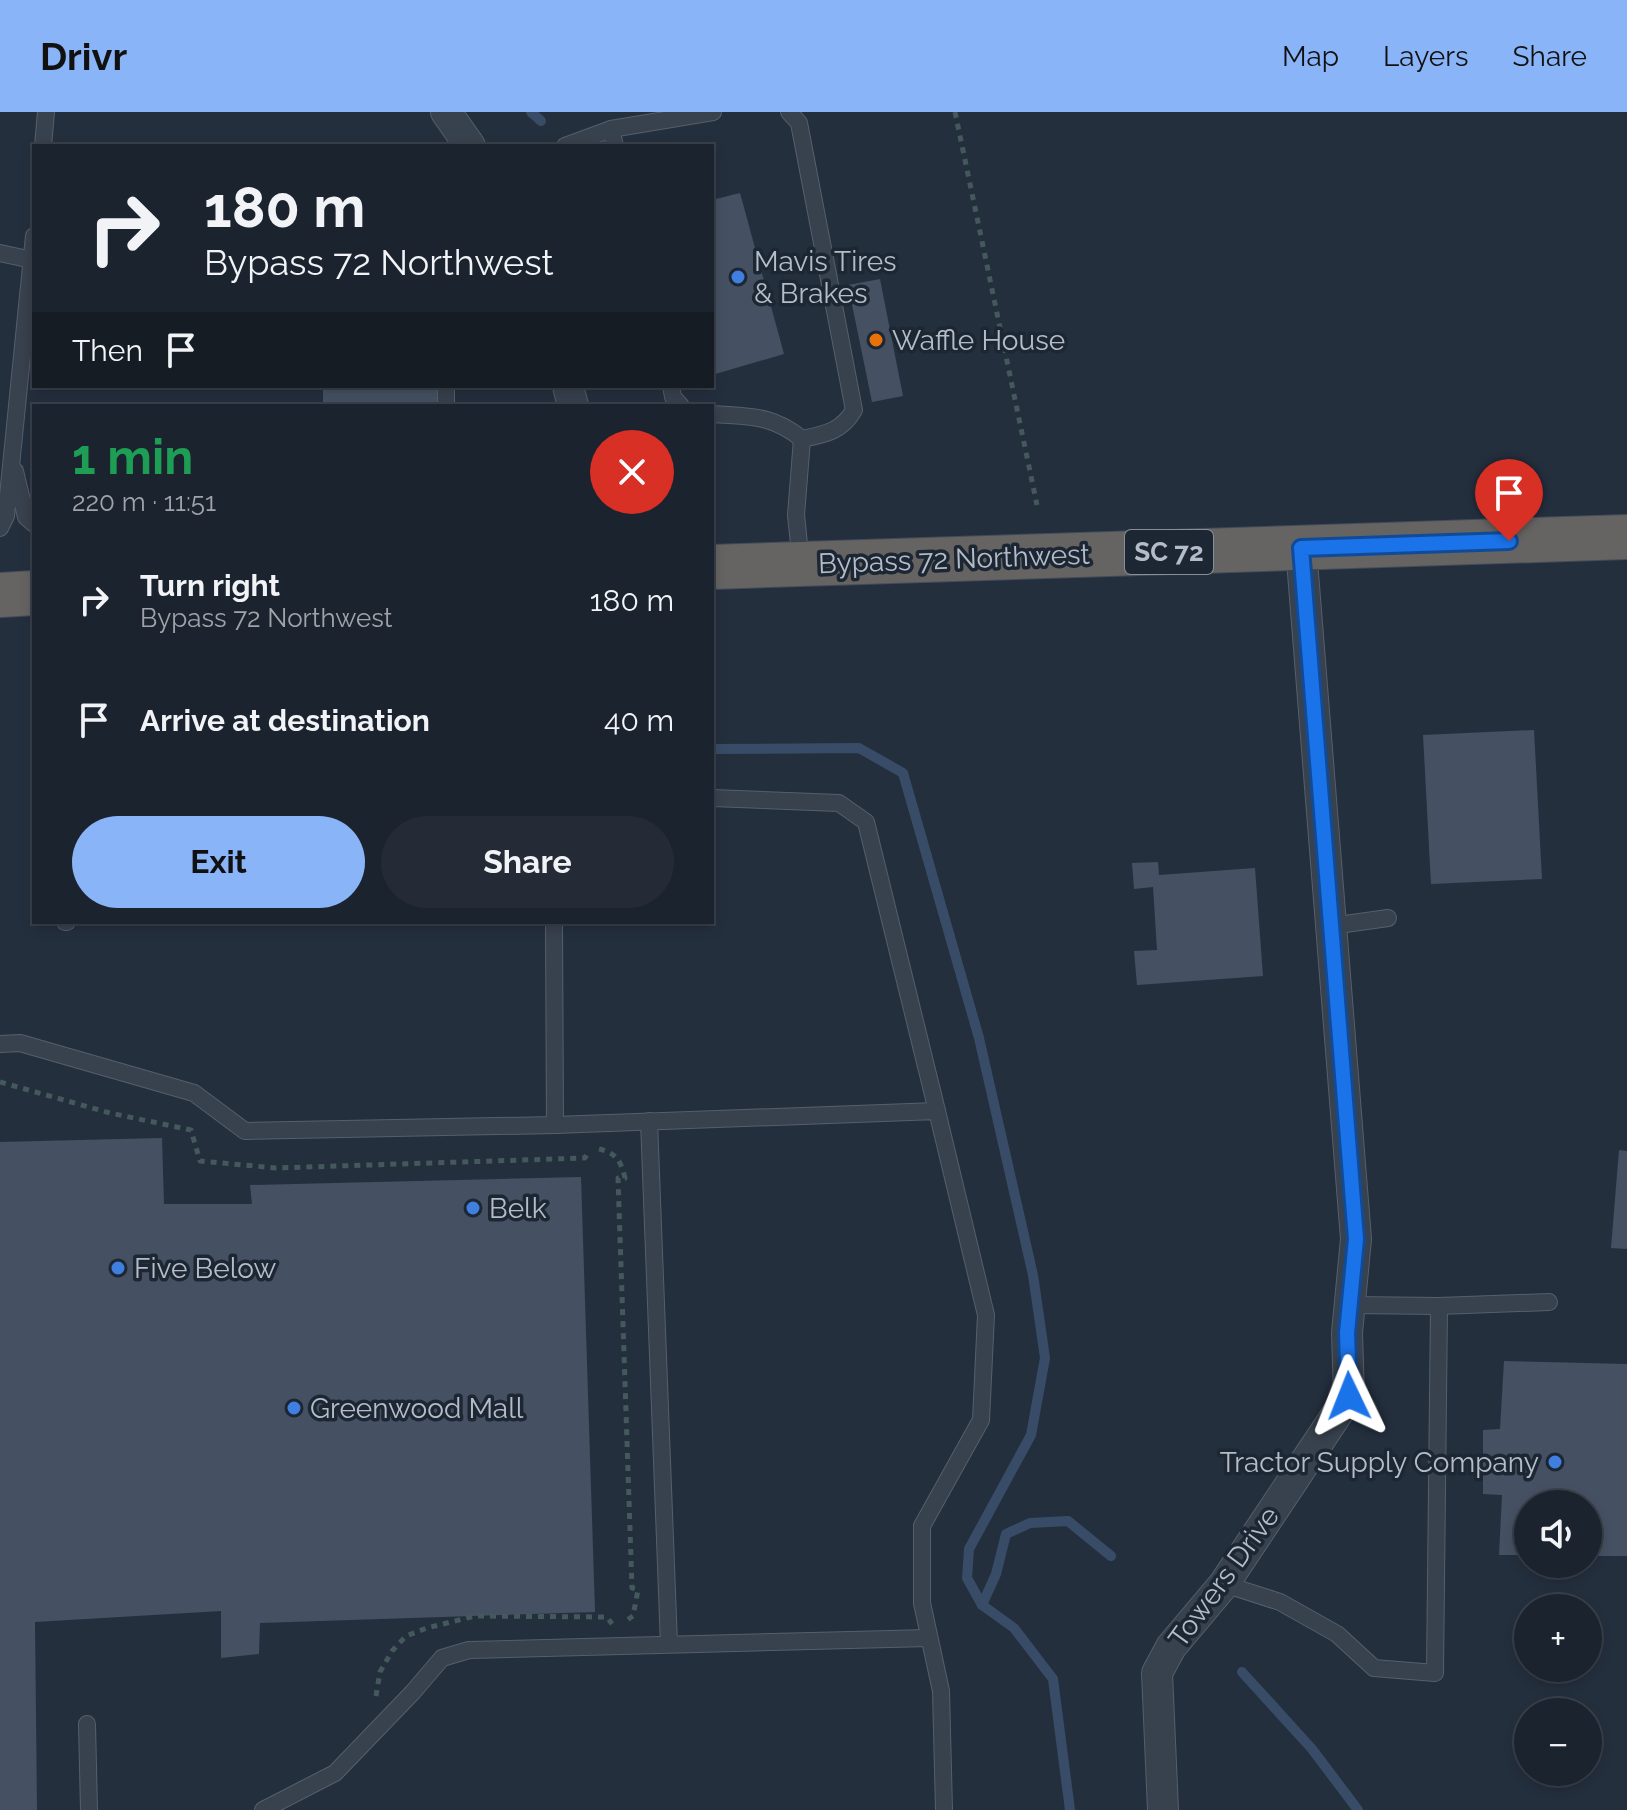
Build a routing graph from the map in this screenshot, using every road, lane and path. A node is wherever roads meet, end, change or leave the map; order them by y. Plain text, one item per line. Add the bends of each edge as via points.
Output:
1 (46, 112) edge
2 (446, 112) edge
3 (713, 112) edge
4 (789, 112) edge
5 (955, 112) edge
6 (613, 138) edge
7 (43, 144) edge
8 (469, 144) edge
9 (577, 144) edge
10 (0, 253) edge
11 (32, 260) joint
12 (714, 414) edge
13 (802, 439) junction
14 (12, 458) junction
15 (1037, 505) dead end
16 (32, 522) edge
17 (0, 528) edge
18 (1627, 537) edge
19 (1301, 548) junction
20 (801, 564) junction
21 (714, 567) edge
22 (32, 593) edge
23 (0, 595) edge
24 (714, 798) edge
25 (1388, 918) dead end
26 (554, 924) edge
27 (1331, 926) junction
28 (0, 1044) edge
29 (0, 1082) edge
30 (937, 1111) junction
31 (649, 1121) junction
32 (555, 1125) junction
33 (1549, 1302) dead end
34 (1350, 1305) junction
35 (1439, 1306) junction
36 (1224, 1584) junction
37 (929, 1638) junction
38 (669, 1644) junction
39 (375, 1701) dead end
40 (87, 1724) dead end
41 (89, 1810) edge
42 (263, 1810) edge
43 (944, 1810) edge
44 (1163, 1810) edge

1 - 7 lane
2 - 8 street
3 - 6 lane
4 - 13 lane via 799,123 854,410 846,424 831,433
5 - 15 path
6 - 9 lane
10 - 11 lane
11 - 14 lane
12 - 13 lane via 783,424
13 - 20 lane via 796,515
14 - 16 lane via 26,517
14 - 17 lane
18 - 19 highway, Bypass 72 Northwest / SC 72
19 - 20 highway, Bypass 72 Northwest / SC 72
19 - 27 street, Towers Drive
20 - 21 highway, Bypass 72 Northwest / SC 72
22 - 23 highway
24 - 30 lane via 839,803 866,822
25 - 27 lane
26 - 32 lane
27 - 34 street, Towers Drive via 1356,1239
28 - 32 lane via 20,1043 194,1093 245,1131
29 - 39 path via 191,1130 200,1161 276,1168 585,1158 586,1150 598,1149 612,1153 621,1164 632,1588 638,1590 633,1616 611,1624 607,1617 475,1616 427,1628 406,1636 392,1651 380,1672
30 - 31 lane
30 - 37 lane via 986,1315 981,1420 922,1526 922,1603
31 - 32 lane
31 - 38 lane
33 - 35 lane
34 - 35 lane
34 - 36 street, Towers Drive via 1349,1396
35 - 36 lane via 1435,1673 1374,1668 1337,1634 1280,1602
36 - 44 street, Towers Drive via 1171,1647 1157,1673
37 - 38 lane
37 - 43 lane via 941,1691
38 - 42 lane via 469,1650 442,1658 335,1773
40 - 41 lane

